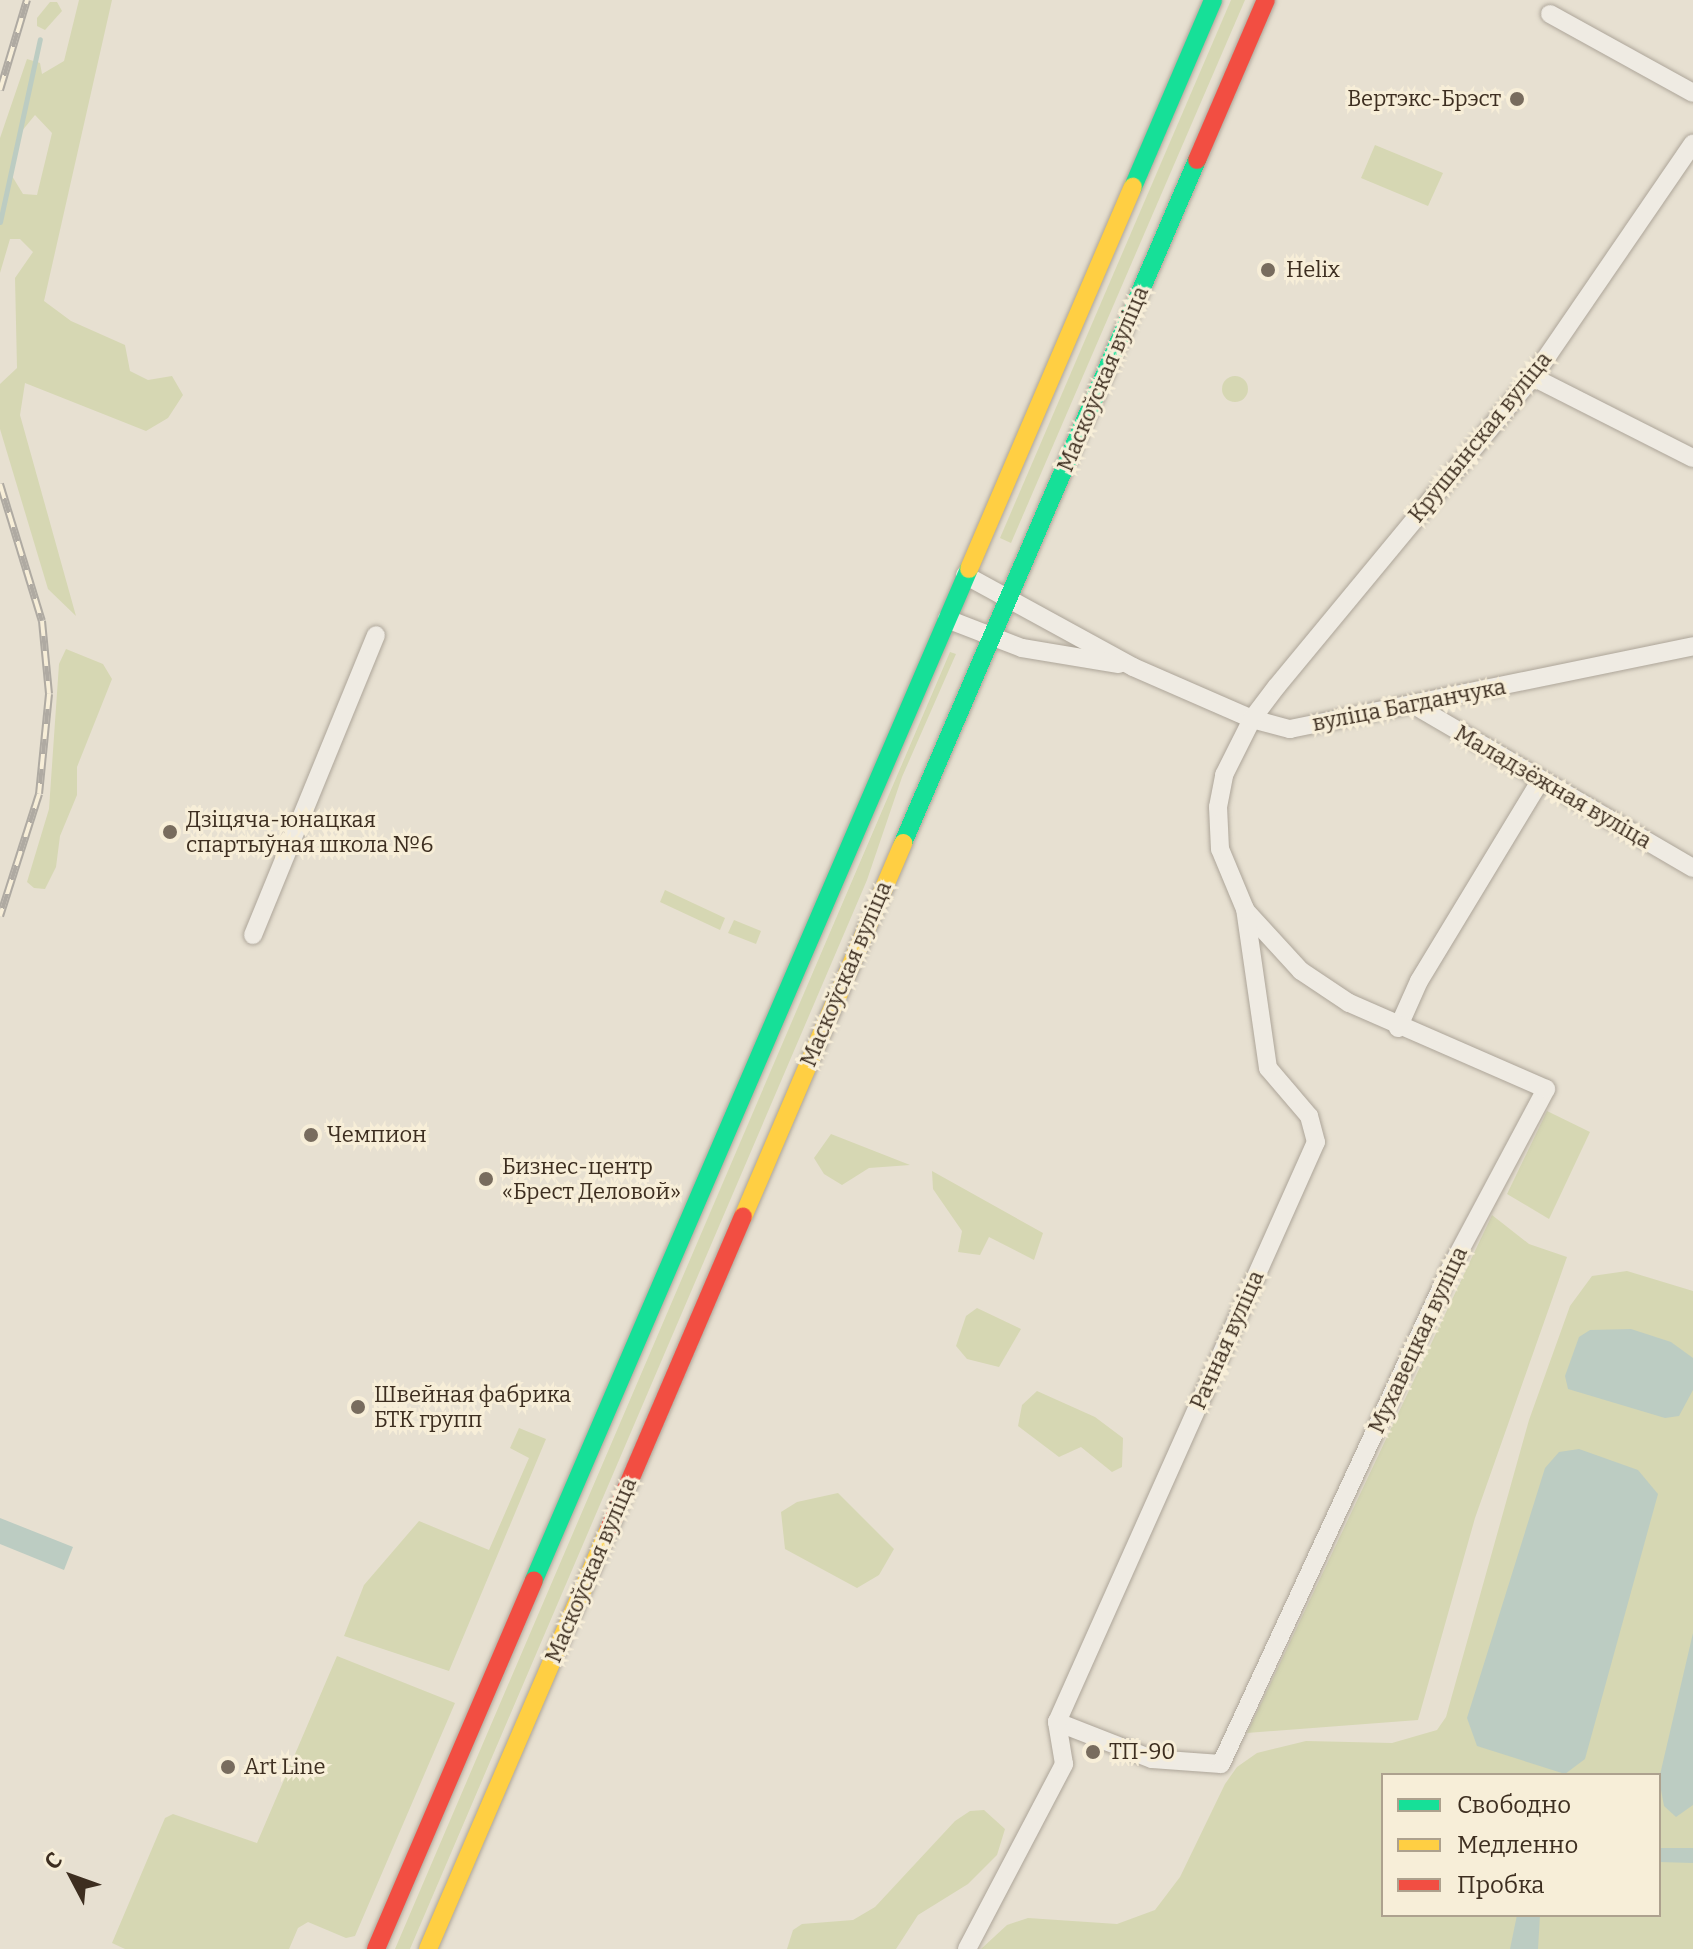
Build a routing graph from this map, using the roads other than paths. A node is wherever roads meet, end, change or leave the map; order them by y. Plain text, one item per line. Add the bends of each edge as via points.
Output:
1 (1213, 0) edge
2 (1266, 0) edge
3 (1550, 14) dead end
4 (1693, 93) edge
5 (1693, 143) edge
6 (1533, 377) junction
7 (1693, 458) edge
8 (965, 575) junction
9 (1008, 599) junction
10 (947, 619) junction
11 (376, 635) dead end
12 (991, 637) junction
13 (1693, 646) edge
14 (1133, 667) junction
15 (1414, 705) junction
16 (1252, 719) junction
17 (1540, 781) junction
18 (1693, 868) edge
19 (1245, 909) junction
20 (253, 935) dead end
21 (1398, 1028) junction
22 (1057, 1722) junction
23 (376, 1949) edge
24 (428, 1949) edge
25 (967, 1949) edge

1 - 8 main road
2 - 9 main road, Маскоўская вуліца
3 - 4 street
5 - 6 street, Крушынская вуліца
6 - 7 street
6 - 16 street, Крушынская вуліца
8 - 9 street, вуліца Багданчука
8 - 10 main road
9 - 12 main road, Маскоўская вуліца
9 - 14 street, вуліца Багданчука
10 - 12 street, вуліца Багданчука
10 - 23 main road
11 - 20 street
12 - 14 street, вуліца Багданчука via 1022,648
12 - 24 main road, Маскоўская вуліца
13 - 15 street, вуліца Багданчука
14 - 16 street, вуліца Багданчука
15 - 16 street, вуліца Багданчука via 1290,729
15 - 17 street, Маладзёжная вуліца
16 - 19 street, Рачная вуліца via 1224,775 1218,807 1220,849
17 - 18 street, Маладзёжная вуліца
17 - 21 street via 1419,981
19 - 21 street, Мухавецкая вуліца via 1271,944 1301,971
19 - 22 street, Рачная вуліца via 1268,1068 1309,1116 1316,1142
21 - 22 street, Мухавецкая вуліца via 1546,1089 1450,1269 1221,1764 1152,1759
22 - 25 street via 1064,1764

